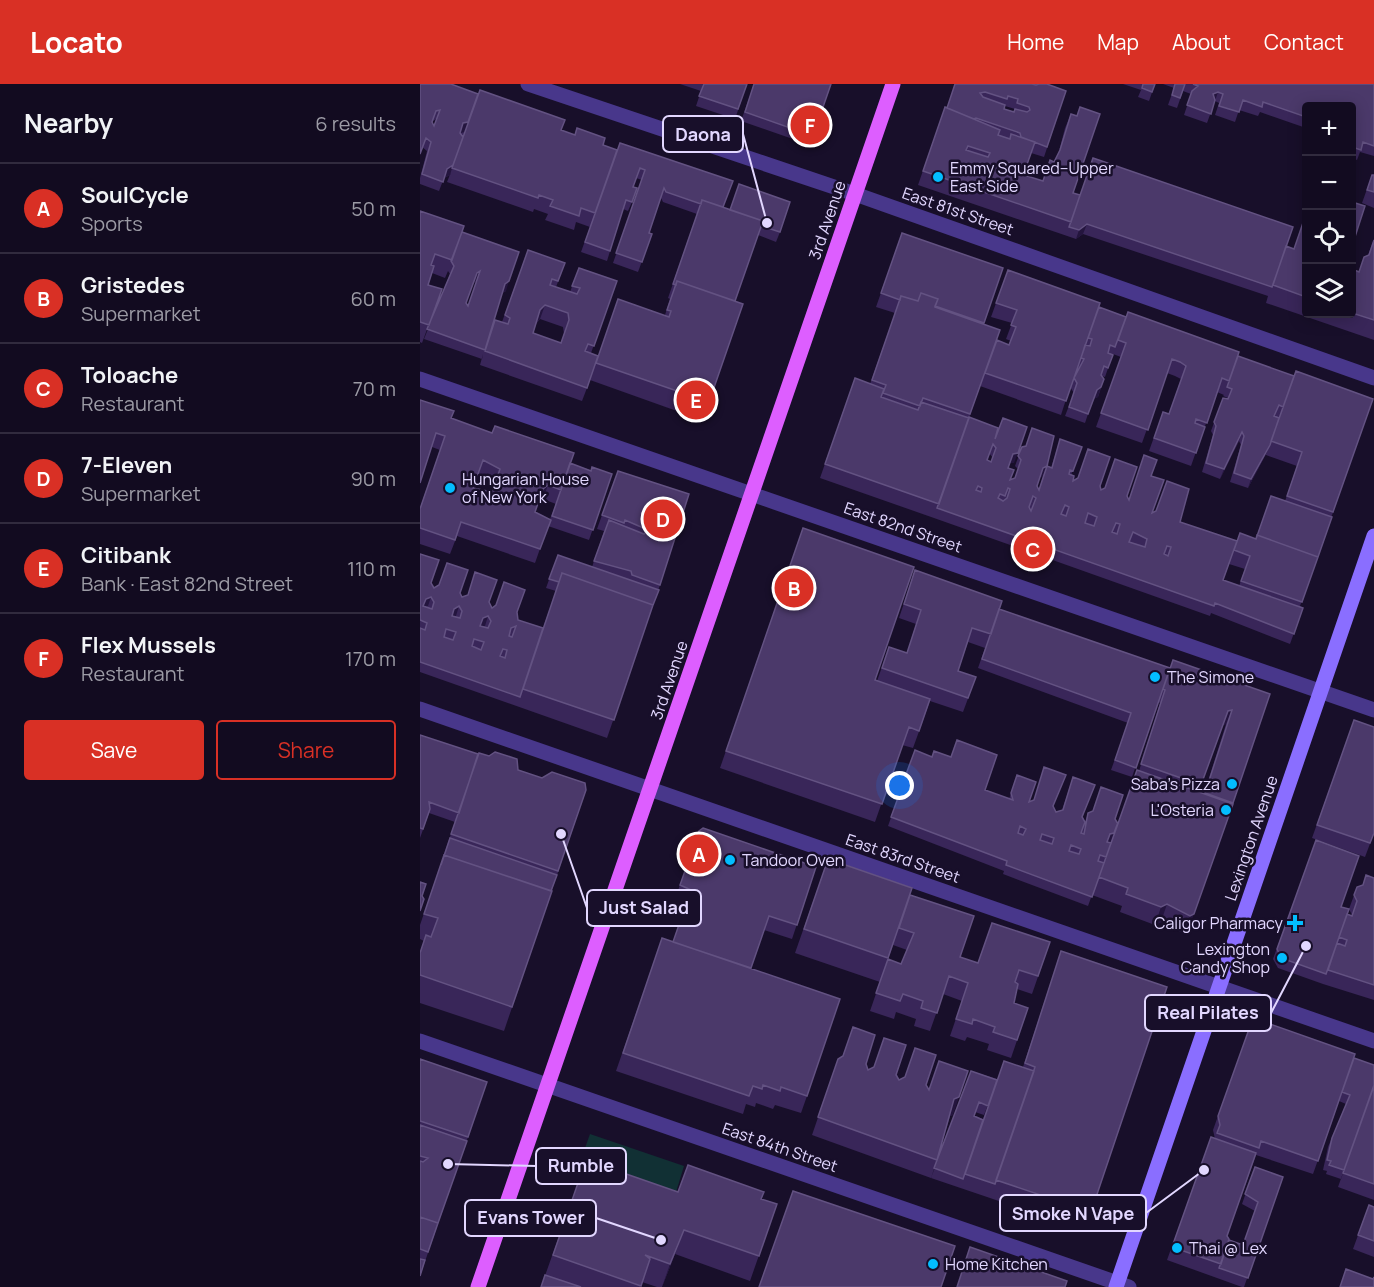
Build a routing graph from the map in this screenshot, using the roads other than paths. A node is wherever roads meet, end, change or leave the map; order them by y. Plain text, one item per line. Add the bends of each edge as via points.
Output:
1 (528, 84) edge
2 (893, 84) edge
3 (855, 194) junction
4 (1374, 378) edge
5 (420, 379) edge
6 (752, 493) junction
7 (1374, 536) edge
8 (1320, 691) junction
9 (420, 709) edge
10 (1374, 710) edge
11 (650, 789) junction
12 (1219, 988) junction
13 (420, 1041) edge
14 (1374, 1041) edge
15 (548, 1085) junction
16 (1121, 1286) edge
17 (478, 1287) edge

1 - 3 street, East 81st Street
2 - 3 main road, 3rd Avenue
3 - 4 street, East 81st Street
3 - 6 main road, 3rd Avenue
5 - 6 street, East 82nd Street
6 - 8 street, East 82nd Street
6 - 11 main road, 3rd Avenue
7 - 8 main road, Lexington Avenue
8 - 10 street, East 82nd Street
8 - 12 main road, Lexington Avenue
9 - 11 street, East 83rd Street
11 - 12 street, East 83rd Street
11 - 15 main road, 3rd Avenue
12 - 14 street, East 83rd Street
12 - 16 main road, Lexington Avenue
13 - 15 street, East 84th Street
15 - 16 street, East 84th Street
15 - 17 main road, 3rd Avenue

